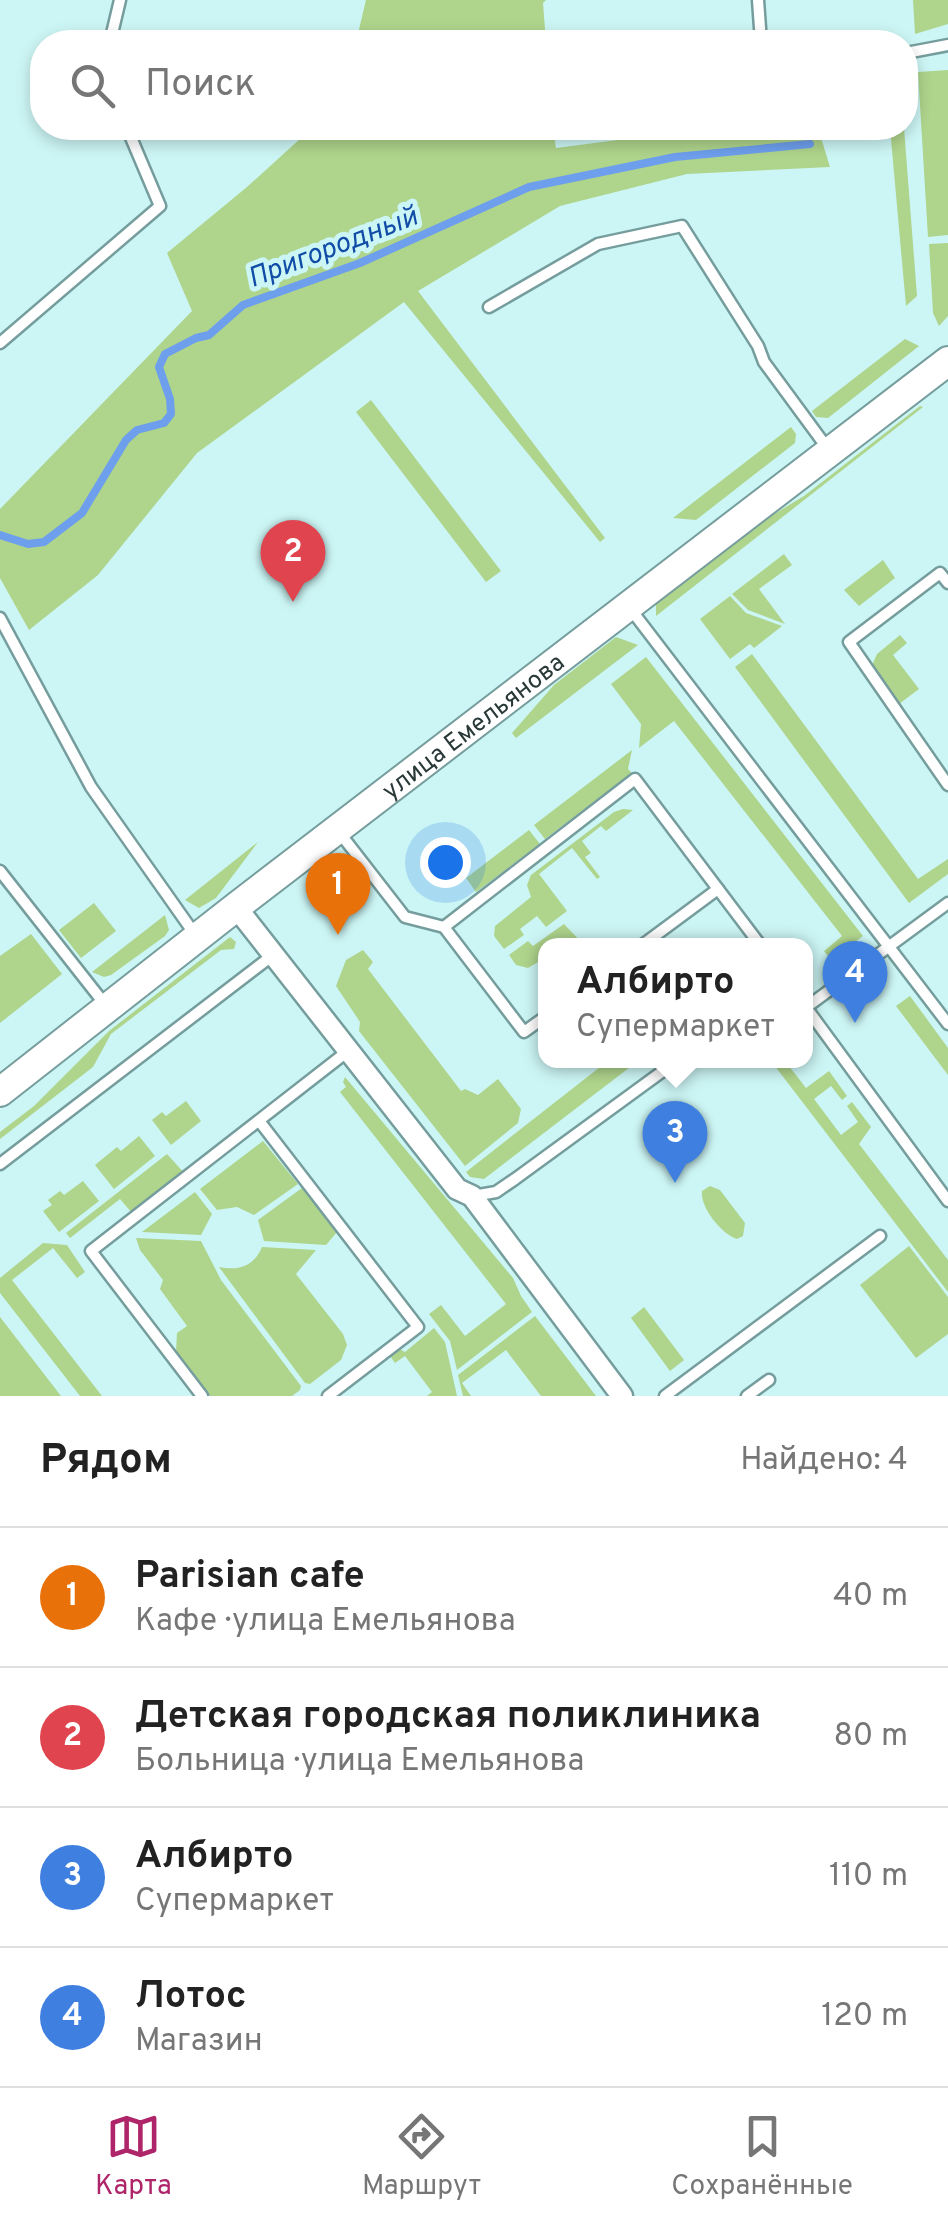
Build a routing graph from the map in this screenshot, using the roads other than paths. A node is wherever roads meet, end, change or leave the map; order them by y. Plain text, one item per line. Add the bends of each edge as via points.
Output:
1 (120, 0) edge
2 (758, 0) edge
3 (113, 30) edge
4 (760, 30) edge
5 (948, 45) edge
6 (918, 50) edge
7 (132, 140) edge
8 (489, 307) dead end
9 (0, 343) edge
10 (948, 361) edge
11 (830, 451) junction
12 (948, 584) edge
13 (628, 606) junction
14 (0, 618) edge
15 (948, 785) edge
16 (337, 829) junction
17 (0, 871) edge
18 (718, 889) junction
19 (948, 902) edge
20 (236, 906) junction
21 (444, 928) junction
22 (197, 937) junction
23 (653, 938) edge
24 (755, 938) edge
25 (887, 947) junction
26 (273, 954) junction
27 (813, 1000) edge
28 (107, 1008) junction
29 (813, 1015) edge
30 (538, 1021) edge
31 (948, 1024) edge
32 (349, 1051) junction
33 (667, 1068) edge
34 (2, 1085) edge
35 (260, 1122) junction
36 (0, 1164) edge
37 (472, 1196) junction
38 (948, 1201) edge
39 (880, 1236) dead end
40 (769, 1380) dead end
41 (202, 1396) edge
42 (328, 1396) edge
43 (622, 1396) edge
44 (666, 1396) edge
45 (747, 1396) edge

1 - 3 lane
2 - 4 lane
5 - 6 lane
7 - 9 lane via 160,206
8 - 11 lane via 598,244 682,226 764,362
10 - 11 main road, улица Емельянова
11 - 13 main road, улица Емельянова
12 - 15 lane via 940,573 848,642
13 - 16 main road, улица Емельянова
13 - 25 lane
14 - 22 lane via 91,787
16 - 20 main road, улица Емельянова
16 - 21 lane via 404,916
17 - 28 lane
18 - 21 lane via 635,778
18 - 23 lane
18 - 24 lane
19 - 25 lane
20 - 22 main road, улица Емельянова
20 - 26 street
21 - 30 lane via 524,1032
22 - 28 main road, улица Емельянова
25 - 27 lane
25 - 31 lane
26 - 32 street
26 - 36 lane
28 - 34 main road, улица Емельянова
29 - 38 lane
32 - 35 lane
32 - 37 street via 457,1189
33 - 37 lane via 496,1192
35 - 41 lane via 90,1251
35 - 42 lane via 418,1327
37 - 43 street
39 - 44 lane
40 - 45 lane

